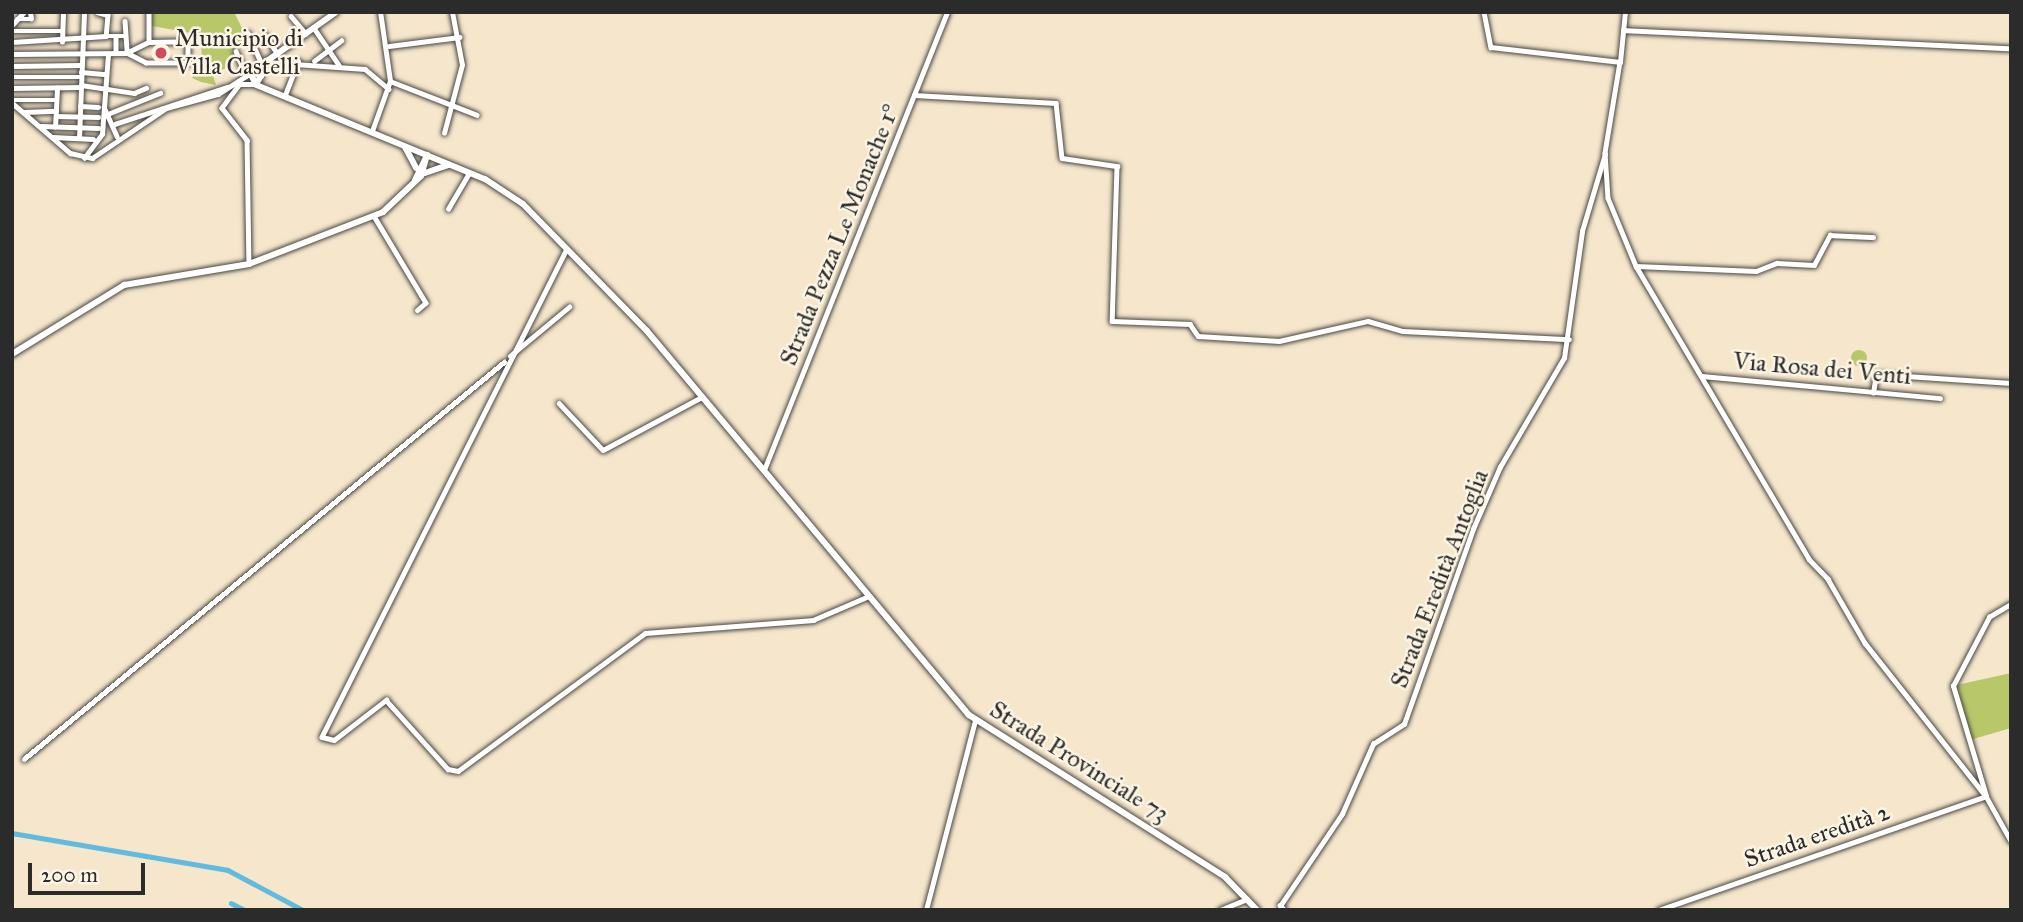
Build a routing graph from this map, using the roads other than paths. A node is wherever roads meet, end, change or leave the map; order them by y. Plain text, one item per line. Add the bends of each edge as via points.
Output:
1 (24, 12) edge
2 (30, 12) edge
3 (63, 12) edge
4 (84, 12) edge
5 (97, 12) edge
6 (149, 12) edge
7 (336, 12) edge
8 (380, 12) edge
9 (452, 12) edge
10 (947, 12) edge
11 (1484, 12) edge
12 (1625, 12) edge
13 (291, 16) dead end
14 (18, 19) junction
15 (125, 21) dead end
16 (12, 25) edge
17 (314, 28) junction
18 (1623, 30) junction
19 (12, 31) edge
20 (62, 31) junction
21 (248, 33) dead end
22 (306, 34) junction
23 (265, 35) dead end
24 (106, 36) junction
25 (116, 36) junction
26 (124, 36) junction
27 (459, 37) junction
28 (341, 41) dead end
29 (12, 42) edge
30 (62, 42) junction
31 (82, 42) junction
32 (149, 42) junction
33 (389, 46) junction
34 (2011, 48) edge
35 (329, 50) junction
36 (236, 51) dead end
37 (126, 52) junction
38 (117, 53) junction
39 (12, 54) edge
40 (81, 54) junction
41 (108, 54) junction
42 (278, 54) junction
43 (299, 60) junction
44 (313, 62) junction
45 (1620, 62) junction
46 (265, 63) junction
47 (81, 65) junction
48 (12, 66) edge
49 (340, 66) junction
50 (81, 74) junction
51 (106, 74) junction
52 (250, 74) junction
53 (12, 77) edge
54 (261, 78) junction
55 (390, 82) junction
56 (237, 84) junction
57 (254, 84) junction
58 (81, 86) junction
59 (105, 87) junction
60 (12, 88) edge
61 (57, 88) junction
62 (146, 88) dead end
63 (270, 89) junction
64 (388, 89) junction
65 (160, 93) dead end
66 (285, 95) junction
67 (914, 95) junction
68 (57, 100) junction
69 (12, 102) edge
70 (80, 106) junction
71 (97, 107) dead end
72 (104, 107) junction
73 (453, 107) junction
74 (24, 112) junction
75 (56, 113) junction
76 (110, 113) junction
77 (80, 116) junction
78 (477, 116) dead end
79 (101, 117) junction
80 (116, 124) junction
81 (41, 126) junction
82 (55, 127) junction
83 (80, 127) junction
84 (98, 128) dead end
85 (372, 131) junction
86 (444, 133) dead end
87 (117, 136) dead end
88 (53, 138) junction
89 (79, 138) junction
90 (93, 139) dead end
91 (404, 146) junction
92 (1605, 153) junction
93 (427, 155) junction
94 (84, 158) junction
95 (448, 165) junction
96 (419, 173) junction
97 (469, 173) junction
98 (448, 209) dead end
99 (374, 216) junction
100 (1873, 237) dead end
101 (567, 248) junction
102 (249, 264) junction
103 (1636, 265) junction
104 (569, 307) dead end
105 (418, 310) dead end
106 (1569, 339) junction
107 (12, 354) edge
108 (507, 359) junction
109 (1701, 376) junction
110 (2011, 383) edge
111 (1873, 393) junction
112 (702, 397) junction
113 (1940, 397) dead end
114 (559, 403) dead end
115 (764, 470) junction
116 (869, 596) junction
117 (2011, 604) edge
118 (975, 720) junction
119 (24, 759) dead end
120 (1986, 796) junction
121 (2011, 841) edge
122 (1247, 899) junction
123 (926, 910) edge
124 (1220, 910) edge
125 (1257, 910) edge
126 (1284, 910) edge
127 (1659, 910) edge

1 - 14 street
2 - 14 street via 31,19
3 - 20 street
4 - 31 street
5 - 24 street via 108,15
6 - 32 street
7 - 17 main road
8 - 33 street
9 - 27 street
10 - 67 street, Strada Pezza Le Monache 1°
11 - 45 street via 1491,47
12 - 18 street
13 - 22 street
14 - 16 street
15 - 26 street
17 - 22 main road
17 - 35 street
18 - 34 street
18 - 45 street
19 - 20 street
20 - 30 street
21 - 46 street
22 - 42 main road
23 - 42 street
24 - 25 street
24 - 31 street
25 - 26 street
25 - 38 street
26 - 37 street
27 - 33 street
27 - 73 street via 461,65
28 - 35 street
29 - 30 street
30 - 31 street
31 - 40 street
32 - 37 street
32 - 37 street via 188,41 188,63 146,63
33 - 55 street
35 - 44 street
35 - 49 street
36 - 52 street
37 - 38 street
38 - 41 street
39 - 40 street
40 - 41 street
40 - 47 street
41 - 51 street
42 - 46 main road
43 - 44 street
43 - 46 street
43 - 66 street
44 - 49 street
45 - 92 street
46 - 52 main road
46 - 54 main road
47 - 48 street
47 - 50 street
49 - 64 street via 365,69
50 - 51 street
50 - 53 street
50 - 58 street
51 - 59 street
52 - 54 main road
52 - 56 street
52 - 57 main road
54 - 57 main road
54 - 63 main road
55 - 64 street
55 - 73 street
56 - 57 street
56 - 80 street
56 - 94 street via 166,108 110,152
56 - 102 street via 222,108 247,140
57 - 63 main road, Strada Provinciale 73
58 - 59 street
58 - 61 street
58 - 70 street
59 - 62 street via 134,93
59 - 72 street
60 - 61 street
61 - 68 street
63 - 66 main road, Strada Provinciale 73
64 - 85 street
65 - 76 street
66 - 85 main road, Strada Provinciale 73
67 - 106 street via 1056,103 1062,158 1117,166 1112,321 1190,324 1198,336 1279,341 1368,321 1403,331
67 - 115 street, Strada Pezza Le Monache 1°
68 - 69 street
68 - 75 street
69 - 74 street
70 - 71 street
70 - 77 street
72 - 76 street
72 - 79 street
73 - 78 street
73 - 86 street
74 - 75 street
74 - 81 street
75 - 77 street
75 - 82 street
76 - 80 street
77 - 79 street
77 - 83 street
79 - 94 street via 102,134
80 - 87 street
81 - 82 street
81 - 88 street
82 - 83 street
83 - 84 street
83 - 89 street
85 - 91 main road, Strada Provinciale 73
88 - 89 street
88 - 94 street
89 - 90 street
91 - 93 main road, Strada Provinciale 73
91 - 96 main road
92 - 103 street via 1608,198
92 - 106 street, Strada Eredità Antoglia via 1582,231
93 - 95 main road, Strada Provinciale 73
93 - 96 main road
95 - 96 main road
95 - 97 main road, Strada Provinciale 73
96 - 99 main road via 415,182
97 - 98 street
97 - 101 main road, Strada Provinciale 73 via 523,204
99 - 102 main road
99 - 105 street via 426,303
100 - 103 street via 1830,235 1814,265 1777,263 1756,271
101 - 108 street
101 - 112 main road, Strada Provinciale 73
102 - 107 main road via 124,285
103 - 109 street
104 - 108 street
106 - 126 street, Strada Eredità Antoglia via 1473,529 1404,724 1373,744 1342,814 1280,906
108 - 116 street via 322,737 334,740 386,700 448,769 458,771 645,634 813,620
108 - 119 street
109 - 111 street, Via Rosa dei Venti via 1835,384
109 - 120 street via 1865,643
110 - 111 street via 1875,374
111 - 113 street, Via Rosa dei Venti
112 - 114 street via 603,450
112 - 115 main road, Strada Provinciale 73
115 - 116 main road, Strada Provinciale 73
116 - 118 main road, Strada Provinciale 73
117 - 120 street via 1989,617 1953,686
118 - 122 main road, Strada Provinciale 73 via 1225,877
118 - 123 street
120 - 121 street
120 - 127 street, Strada eredità 2
122 - 124 street
122 - 125 main road, Strada Provinciale 73

